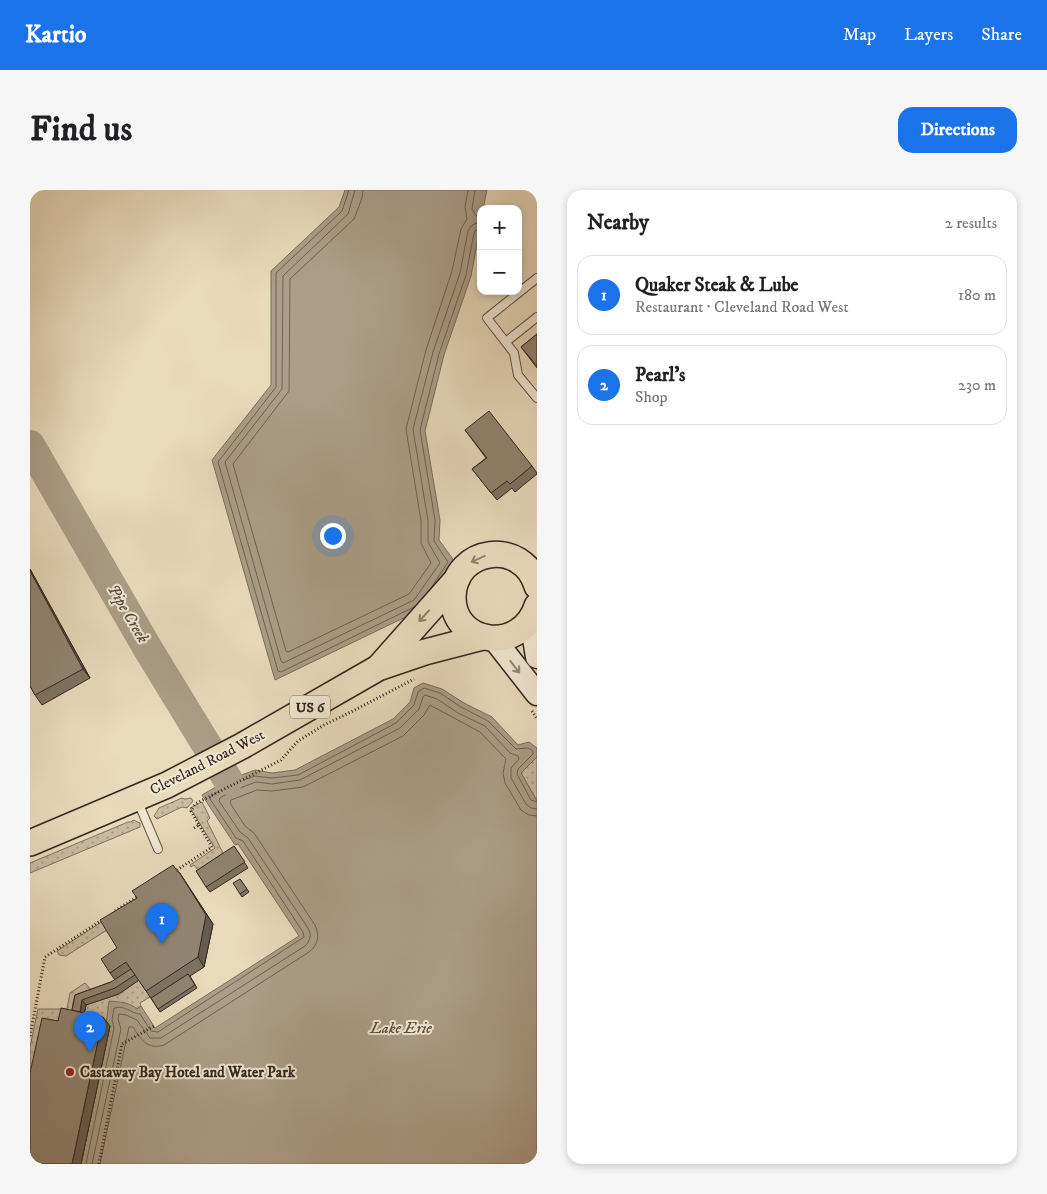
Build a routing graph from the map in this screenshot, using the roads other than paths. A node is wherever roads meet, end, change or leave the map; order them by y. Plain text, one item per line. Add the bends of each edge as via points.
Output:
1 (537, 278) edge
2 (537, 317) edge
3 (507, 341) junction
4 (537, 398) edge
5 (537, 552) edge
6 (508, 555) junction
7 (457, 579) junction
8 (537, 586) edge
9 (536, 610) edge
10 (488, 638) junction
11 (537, 657) edge
12 (378, 668) junction
13 (532, 699) edge
14 (136, 798) junction
15 (30, 843) edge
16 (158, 849) dead end

1 - 3 lane via 486,318
2 - 3 lane
3 - 4 lane via 514,352 518,375
5 - 6 main road
6 -> 7 main road, Cleveland Road West via 478,558
6 - 8 main road via 526,566
7 - 10 main road via 455,610 466,627
7 -> 12 main road, Cleveland Road West / US 6
9 - 10 main road, Cleveland Road West via 530,622 514,635
9 - 11 main road via 533,632
10 - 12 main road, Cleveland Road West / US 6 via 425,652
10 -> 13 main road
12 - 14 main road, Cleveland Road West / US 6 via 242,746
14 - 15 main road, Cleveland Road West / US 6
14 - 16 lane

